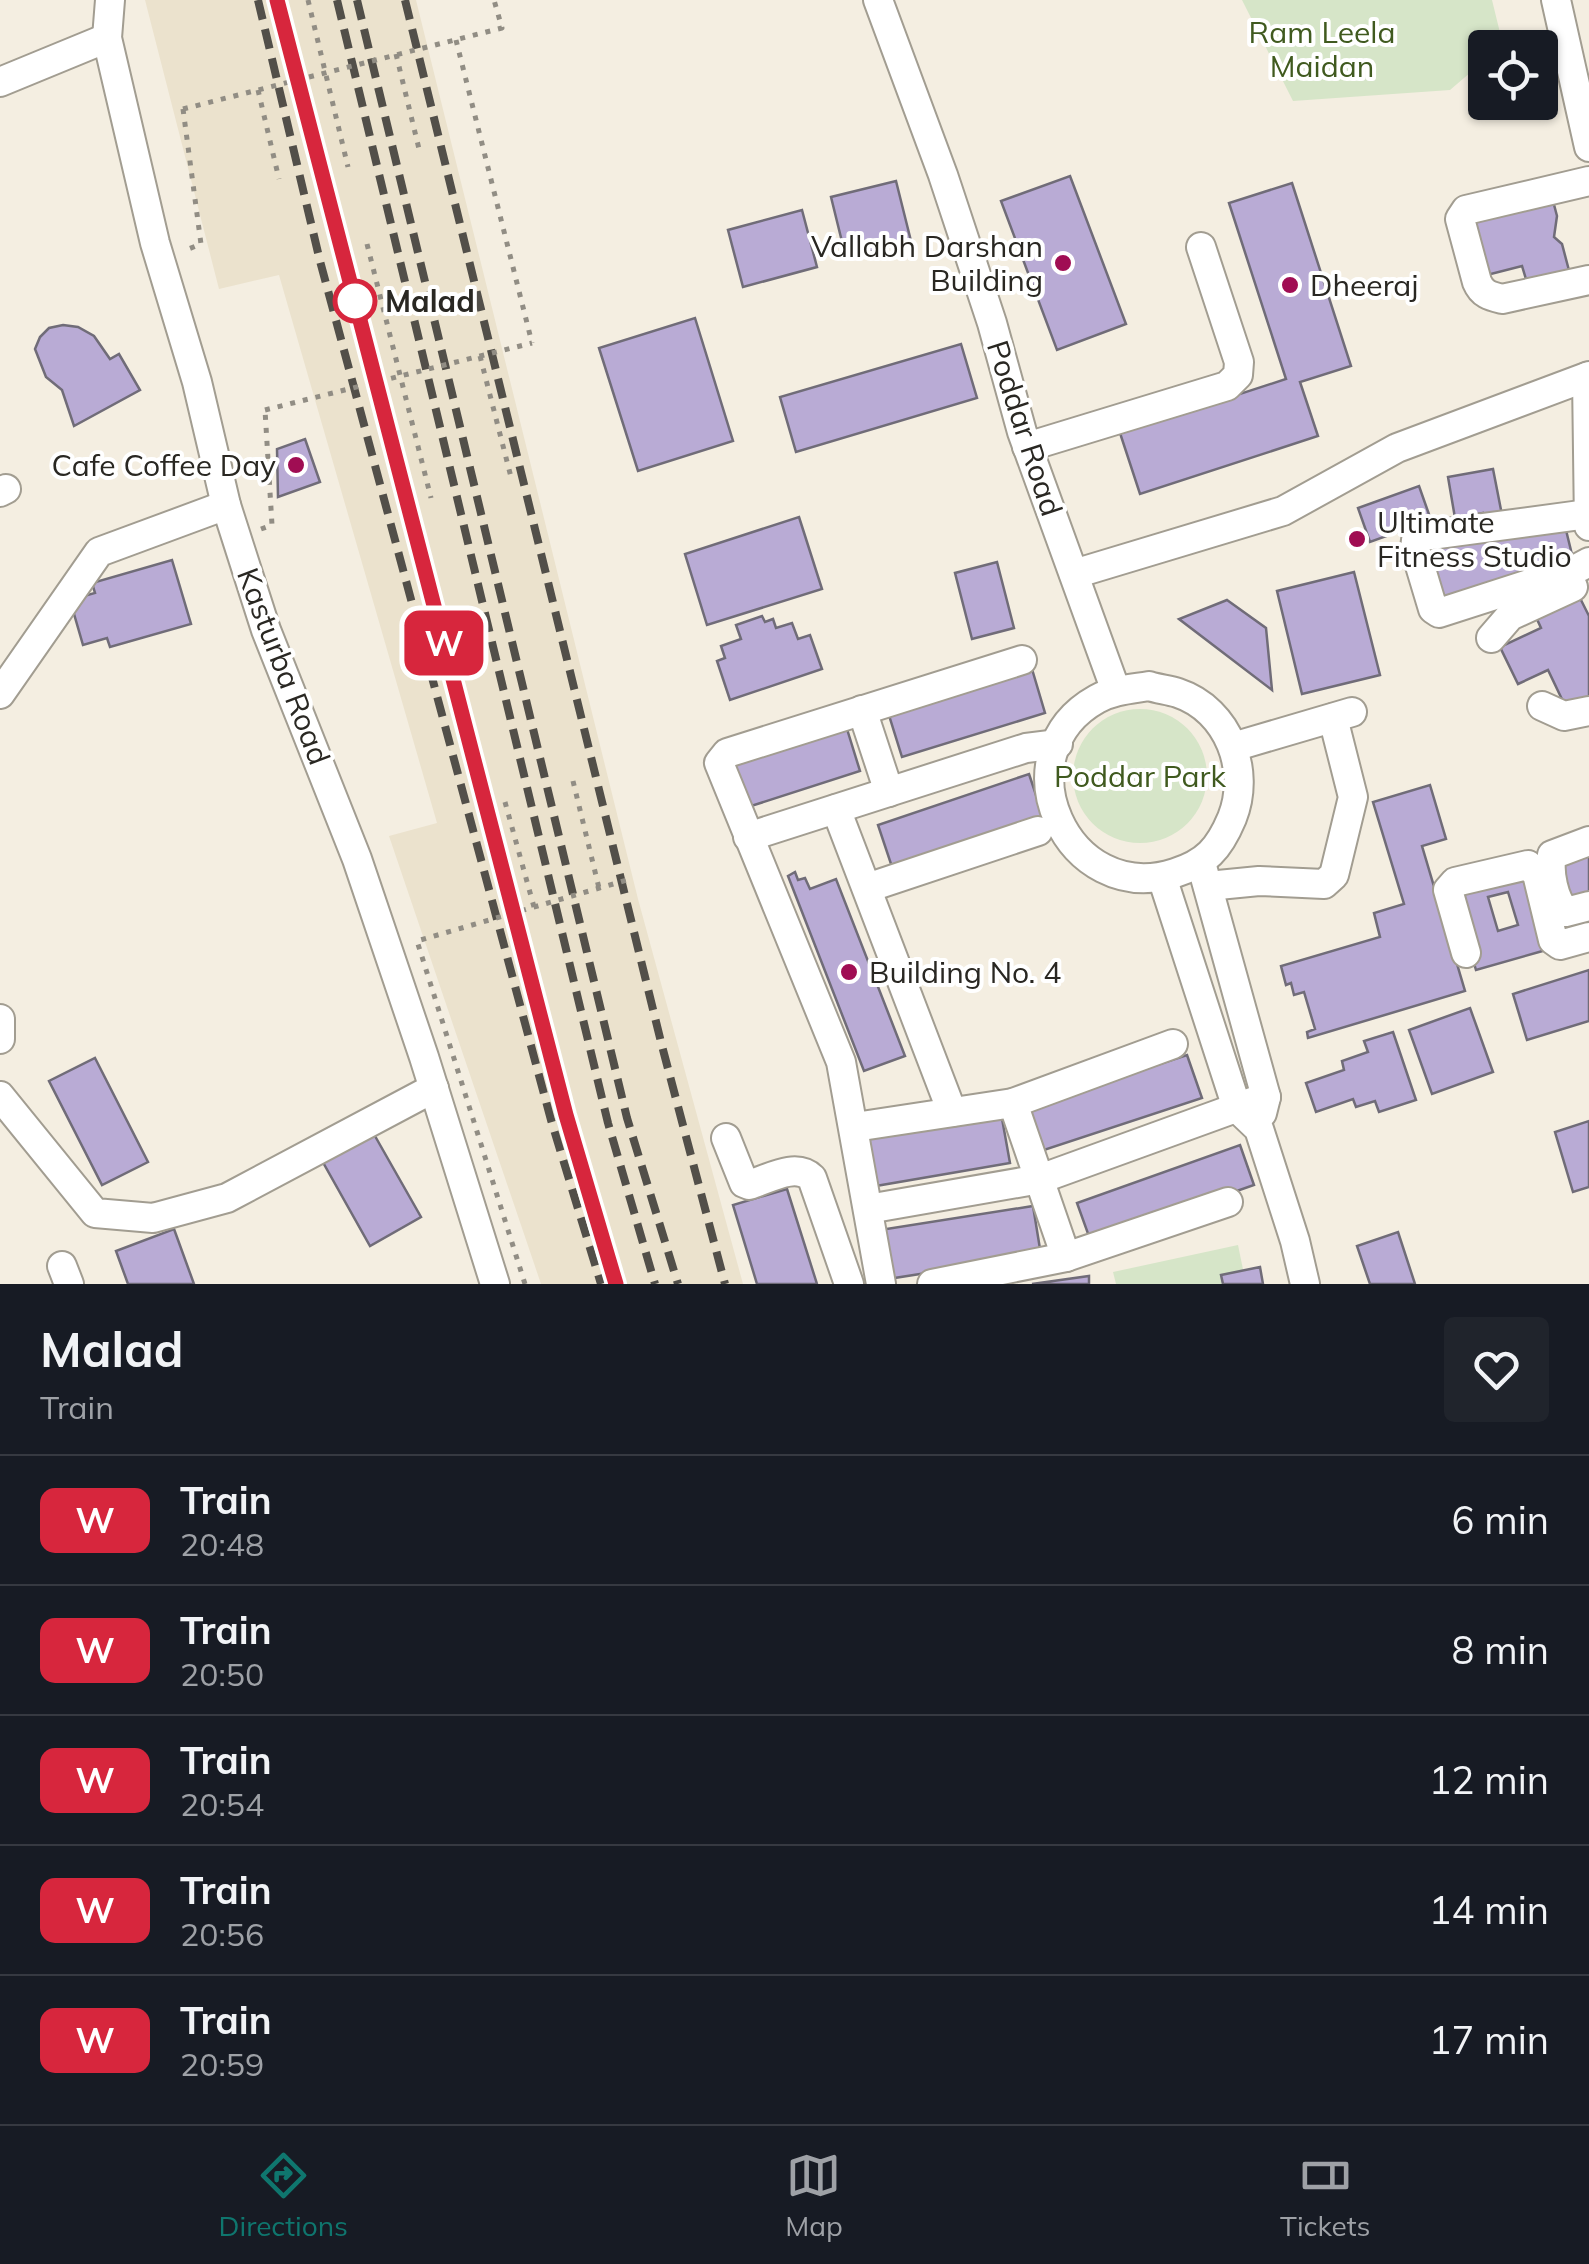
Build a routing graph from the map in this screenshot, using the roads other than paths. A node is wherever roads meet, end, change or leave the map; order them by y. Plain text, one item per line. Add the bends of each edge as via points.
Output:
1 (110, 0) edge
2 (878, 0) edge
3 (1556, 0) edge
4 (107, 38) junction
5 (0, 82) edge
6 (1589, 147) edge
7 (1589, 181) edge
8 (1201, 247) dead end
9 (1589, 280) edge
10 (1588, 377) edge
11 (1028, 447) junction
12 (226, 505) junction
13 (1582, 519) edge
14 (1074, 574) junction
15 (1586, 578) edge
16 (1491, 638) dead end
17 (1022, 660) dead end
18 (1116, 691) junction
19 (0, 694) edge
20 (1542, 706) dead end
21 (862, 710) junction
22 (1589, 710) edge
23 (1058, 744) junction
24 (1233, 747) junction
25 (889, 792) junction
26 (836, 809) junction
27 (1038, 831) dead end
28 (748, 837) junction
29 (1589, 842) edge
30 (1205, 875) junction
31 (1162, 877) junction
32 (866, 888) junction
33 (1589, 906) edge
34 (1589, 937) edge
35 (1466, 953) dead end
36 (0, 1019) edge
37 (0, 1039) edge
38 (1173, 1044) dead end
39 (434, 1088) junction
40 (0, 1096) edge
41 (1266, 1097) junction
42 (1013, 1103) junction
43 (1237, 1108) junction
44 (952, 1112) junction
45 (855, 1127) junction
46 (1259, 1129) junction
47 (726, 1138) dead end
48 (1040, 1179) junction
49 (1228, 1202) dead end
50 (868, 1208) junction
51 (1066, 1256) junction
52 (494, 1284) edge
53 (849, 1284) edge
54 (881, 1284) edge
55 (932, 1284) edge
56 (1305, 1284) edge

1 - 4 street, Kasturba Road
2 - 11 street, Poddar Road via 944,175
3 - 6 street
4 - 5 street
4 - 12 street, Kasturba Road
7 - 9 street via 1466,210 1460,220 1481,291 1502,299
8 - 11 street via 1238,375 1227,386
10 - 13 street
10 - 14 street via 1398,448 1283,511
11 - 14 street, Poddar Road
12 - 19 street via 99,552
12 - 39 street, Kasturba Road via 266,630 358,858
13 - 15 street
13 - 15 street via 1423,536 1414,549 1439,613 1576,569
14 - 18 street, Poddar Road
15 - 16 street via 1510,616
17 - 21 street
18 - 23 street via 1079,712
18 - 24 street via 1149,686 1181,694 1209,711
20 - 22 street via 1564,716
21 - 25 street
21 - 28 street via 722,756 721,772
23 - 25 street
23 - 31 street via 1048,785 1068,840 1116,874
24 - 30 street via 1239,802
24 - 30 street via 1342,715 1353,797 1334,875 1324,884
25 - 26 street
26 - 28 street
26 - 32 street
27 - 32 street
28 - 45 street via 841,1062
29 - 33 street via 1552,856 1550,865 1559,905 1566,912
30 - 31 street
30 - 41 street
31 - 43 street
32 - 44 street
34 - 35 street via 1560,945 1553,940 1537,874 1528,866 1455,882 1448,890
36 - 37 street
38 - 42 street
39 - 40 street via 227,1198 153,1218 95,1213
39 - 52 street, Kasturba Road
41 - 43 street
41 - 46 street
42 - 44 street
42 - 48 street
43 - 46 street
43 - 48 street
44 - 45 street
45 - 50 street
46 - 56 street
47 - 53 street via 744,1184 797,1170 812,1178
48 - 50 street
48 - 51 street
49 - 51 street
50 - 54 street
51 - 55 street

